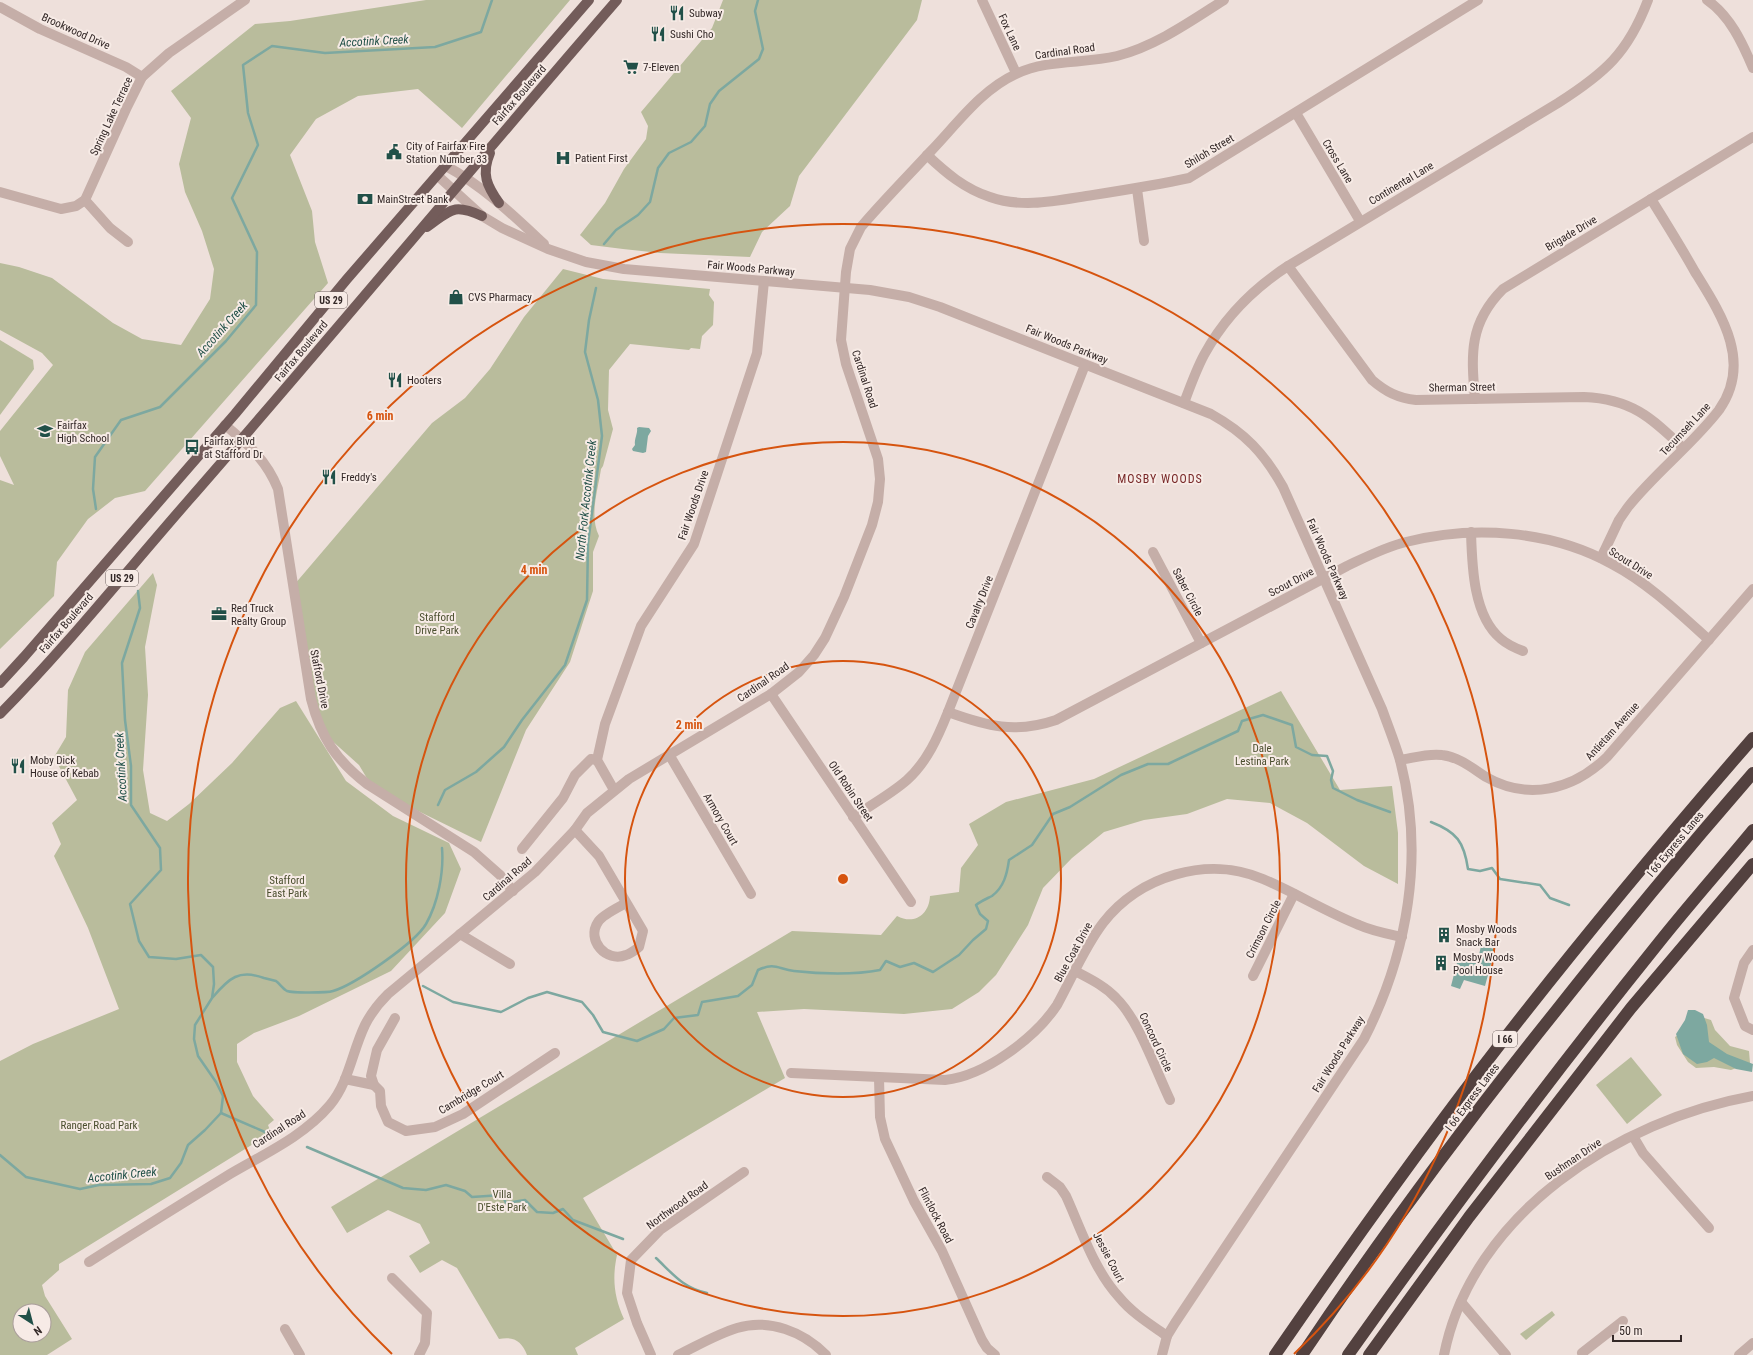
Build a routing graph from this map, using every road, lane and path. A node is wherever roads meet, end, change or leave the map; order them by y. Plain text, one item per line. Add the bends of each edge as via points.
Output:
1 (244, 0) edge
2 (589, 0) edge
3 (617, 0) edge
4 (982, 0) edge
5 (1224, 0) edge
6 (1478, 0) edge
7 (1648, 0) edge
8 (1707, 0) edge
9 (0, 7) edge
10 (1753, 68) edge
11 (1016, 73) junction
12 (142, 77) junction
13 (1296, 113) junction
14 (1753, 137) edge
15 (494, 144) junction
16 (927, 155) junction
17 (446, 166) junction
18 (438, 176) junction
19 (466, 177) junction
20 (1137, 189) junction
21 (454, 190) junction
22 (0, 192) edge
23 (1651, 199) junction
24 (85, 200) junction
25 (499, 203) junction
26 (482, 216) junction
27 (1360, 221) junction
28 (410, 241) junction
29 (1144, 241) dead end
30 (128, 242) dead end
31 (548, 248) junction
32 (1288, 266) junction
33 (764, 281) junction
34 (844, 288) junction
35 (1085, 365) junction
36 (1475, 399) junction
37 (1184, 403) junction
38 (225, 425) junction
39 (242, 439) junction
40 (1683, 448) junction
41 (1471, 532) junction
42 (1153, 552) dead end
43 (1601, 558) junction
44 (1323, 578) junction
45 (1753, 589) edge
46 (1709, 640) junction
47 (1201, 643) junction
48 (1523, 651) dead end
49 (0, 682) edge
50 (771, 694) junction
51 (948, 712) junction
52 (0, 714) edge
53 (1753, 730) edge
54 (1753, 738) edge
55 (670, 756) junction
56 (597, 760) junction
57 (1400, 760) junction
58 (1753, 773) edge
59 (614, 790) junction
60 (853, 817) junction
61 (1678, 824) junction
62 (575, 830) junction
63 (1753, 830) edge
64 (522, 849) dead end
65 (1753, 864) edge
66 (513, 890) junction
67 (751, 894) dead end
68 (1294, 894) junction
69 (911, 902) dead end
70 (626, 903) junction
71 (460, 934) junction
72 (1402, 937) junction
73 (1753, 950) edge
74 (510, 964) dead end
75 (1075, 971) junction
76 (1253, 976) dead end
77 (395, 1018) dead end
78 (1753, 1030) edge
79 (555, 1053) dead end
80 (791, 1073) dead end
81 (879, 1078) junction
82 (345, 1079) junction
83 (374, 1085) junction
84 (1753, 1096) edge
85 (1170, 1100) dead end
86 (1633, 1136) junction
87 (744, 1172) dead end
88 (1046, 1177) dead end
89 (1709, 1228) dead end
90 (89, 1262) dead end
91 (392, 1278) dead end
92 (1461, 1302) junction
93 (1622, 1322) dead end
94 (285, 1329) dead end
95 (1167, 1336) junction
96 (1753, 1343) edge
97 (300, 1355) edge
98 (419, 1355) edge
99 (652, 1355) edge
100 (678, 1355) edge
101 (826, 1355) edge
102 (995, 1355) edge
103 (1162, 1355) edge
104 (1275, 1355) edge
105 (1302, 1355) edge
106 (1348, 1355) edge
107 (1369, 1355) edge
108 (1444, 1355) edge
109 (1506, 1355) edge
110 (1583, 1355) edge
111 (1739, 1355) edge

1 - 12 street, Spring Lake Terrace via 169,53
2 - 17 main road, Fairfax Boulevard / US 29
3 - 15 main road, Fairfax Boulevard / US 29
4 - 11 street, Fox Lane
5 - 11 street, Cardinal Road via 1171,33 1141,48 1106,58 1066,61
6 - 13 street, Shiloh Street
7 - 27 street, Continental Lane via 1631,37 1616,58 1598,75 1558,103
8 - 10 street via 1734,29
9 - 12 street, Brookwood Drive via 40,29 126,67
11 - 16 street, Cardinal Road via 981,97
12 - 24 street, Spring Lake Terrace
13 - 20 street, Shiloh Street via 1189,178
13 - 27 street, Cross Lane
14 - 23 street, Brigade Drive
15 - 19 main road, Fairfax Boulevard / US 29
15 - 25 main road via 485,164 486,176 491,191
16 - 20 street, Shiloh Street via 961,183 991,198 1009,202 1048,202
16 - 34 street, Cardinal Road via 861,227 850,249
17 - 18 main road, Fairfax Boulevard / US 29
17 - 19 street, Fair Woods Parkway
18 - 21 street, Fair Woods Parkway
18 - 38 main road, Fairfax Boulevard / US 29 via 347,279
19 - 21 main road, Fairfax Boulevard / US 29
19 - 25 street, Fair Woods Parkway
20 - 29 street
21 - 26 street, Fair Woods Parkway
21 - 28 main road, Fairfax Boulevard / US 29
22 - 24 street via 62,209 76,206
23 - 36 street, Brigade Drive via 1514,282 1493,299 1481,318 1474,339
23 - 40 street, Tecumseh Lane via 1723,317 1735,353 1733,379 1725,401
24 - 30 street via 110,228
25 - 31 street, Fair Woods Parkway
26 - 28 main road via 466,209 451,210
26 - 31 street, Fair Woods Parkway via 502,228
27 - 32 street, Continental Lane
28 - 39 main road, Fairfax Boulevard / US 29
31 - 33 street, Fair Woods Parkway via 586,262 624,269
32 - 36 street, Sherman Street via 1372,380 1383,389 1406,399
32 - 37 street, Continental Lane via 1257,288 1221,327 1204,355
33 - 34 street, Fair Woods Parkway
33 - 56 street, Fair Woods Drive via 757,353 694,544 641,626 605,724
34 - 35 street, Fair Woods Parkway via 889,293 924,302
34 - 50 street, Cardinal Road via 842,348 878,459 878,502 872,525 844,597 825,638 799,672
35 - 37 street, Fair Woods Parkway
35 - 51 street, Cavalry Drive
36 - 40 street, Sherman Street via 1584,397 1611,400 1645,414
37 - 44 street, Fair Woods Parkway via 1228,424 1247,438 1263,455 1283,487
38 - 39 street, Stafford Drive
38 - 49 main road, Fairfax Boulevard / US 29
39 - 52 main road, Fairfax Boulevard / US 29
39 - 66 street, Stafford Drive via 265,463 278,489 311,699 316,718 327,741 341,761 367,784 474,852
40 - 43 street, Tecumseh Lane via 1628,506
41 - 43 street, Scout Drive via 1536,537
41 - 44 street, Scout Drive via 1405,542
41 - 48 street via 1474,583 1486,617 1500,639
42 - 47 street, Saber Circle
43 - 46 street, Scout Drive via 1631,575
44 - 47 street, Scout Drive
44 - 57 street, Fair Woods Parkway via 1382,709
45 - 46 street, Antietam Avenue
46 - 57 street, Antietam Avenue via 1607,757 1588,774 1573,782 1547,789 1521,789 1487,777 1453,757 1433,755
47 - 51 street, Scout Drive via 1046,724 1023,728 1000,727
50 - 55 street, Cardinal Road
50 - 60 street, Old Robin Street
51 - 60 street, Cavalry Drive via 932,748 915,772 898,787
53 - 61 highway
54 - 61 highway, I 66
55 - 59 street, Cardinal Road
55 - 67 street, Armory Court
56 - 59 street
56 - 64 street via 591,759 575,775 563,798
57 - 72 street, Fair Woods Parkway via 1408,801 1411,846 1410,896
58 - 105 highway, I 66 Express Lanes via 1619,932 1504,1076 1402,1212
59 - 62 street, Cardinal Road
60 - 69 street, Old Robin Street
61 - 104 highway, I 66 via 1448,1113
62 - 66 street, Cardinal Road via 535,872
62 - 70 street via 599,856
63 - 106 highway via 1653,949 1510,1132
65 - 107 highway via 1626,1014 1469,1217
66 - 71 street, Cardinal Road
68 - 72 street, Blue Coat Drive via 1359,925
68 - 75 street, Blue Coat Drive via 1262,878 1231,870 1199,870 1167,877 1137,892 1112,912 1096,933
68 - 76 street, Crimson Circle
70 - 70 street via 643,931 639,947 625,956 611,956 600,950 595,932 598,922
71 - 74 street
71 - 82 street, Cardinal Road via 381,1002 365,1025
72 - 95 street, Fair Woods Parkway via 1387,990 1364,1039
73 - 78 street via 1744,963 1734,998 1745,1026
75 - 81 street, Blue Coat Drive via 1058,1005 1040,1027 1016,1047 977,1071 945,1080
75 - 85 street, Concord Circle via 1107,989 1126,1008
77 - 83 street, Cambridge Court via 377,1050 371,1076
79 - 83 street, Cambridge Court via 463,1114 436,1127 406,1131 388,1122 381,1106 380,1091
80 - 81 street, Blue Coat Drive
81 - 102 street, Flintlock Road via 880,1117 885,1139 914,1201 942,1251 982,1340
82 - 83 street
82 - 90 street, Cardinal Road via 329,1106 303,1130
84 - 86 street, Bushman Drive via 1700,1109 1659,1123
86 - 89 street via 1643,1153
86 - 92 street, Bushman Drive via 1554,1184 1509,1226 1478,1267
87 - 99 street, Northwood Road via 660,1230 631,1260 626,1293 636,1323
88 - 95 street, Jessie Court via 1066,1196 1098,1266 1113,1290 1138,1315
91 - 98 street via 427,1313 425,1343
92 - 108 street, Bushman Drive
92 - 109 street
93 - 110 street via 1582,1353
94 - 97 street
95 - 103 street, Fair Woods Parkway
96 - 111 street
100 - 101 street via 737,1328 759,1325 793,1331

